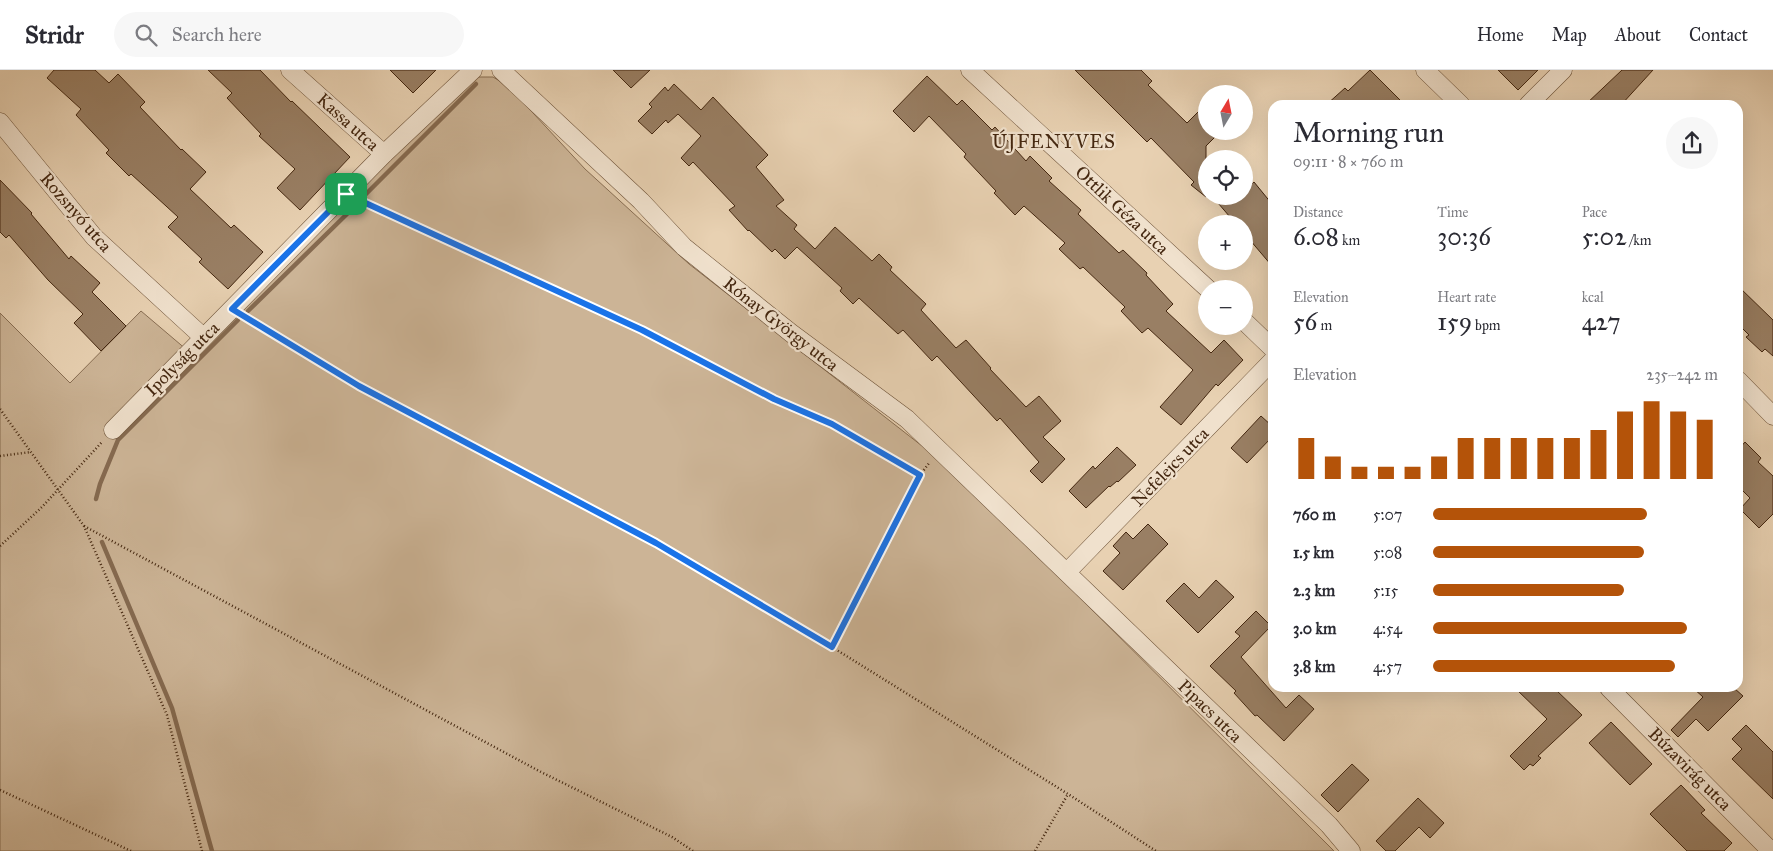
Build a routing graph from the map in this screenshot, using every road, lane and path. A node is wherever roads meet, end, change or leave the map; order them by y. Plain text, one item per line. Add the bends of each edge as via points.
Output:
1 (290, 70) edge
2 (473, 70) edge
3 (501, 70) edge
4 (970, 70) edge
5 (1424, 70) edge
6 (1562, 70) edge
7 (1456, 100) edge
8 (1533, 100) edge
9 (0, 122) edge
10 (384, 154) junction
11 (346, 194) junction
12 (1198, 280) edge
13 (232, 309) junction
14 (1253, 330) edge
15 (204, 337) junction
16 (1268, 344) edge
17 (1268, 365) edge
18 (1743, 385) edge
19 (0, 409) edge
20 (1773, 416) edge
21 (113, 430) joint
22 (939, 450) junction
23 (31, 452) junction
24 (0, 456) edge
25 (920, 475) junction
26 (58, 491) junction
27 (84, 526) junction
28 (0, 546) edge
29 (1067, 572) junction
30 (832, 647) junction
31 (1613, 692) edge
32 (0, 790) edge
33 (1068, 794) junction
34 (131, 851) edge
35 (202, 851) edge
36 (693, 851) edge
37 (1035, 851) edge
38 (1156, 851) edge
39 (1351, 851) edge
40 (1771, 851) edge

1 - 10 street, Kassa utca
2 - 10 street, Ipolyság utca
3 - 22 street, Rónay György utca via 684,247 791,333 907,419
4 - 12 street, Ottlik Géza utca
5 - 7 street
6 - 8 street
9 - 15 street, Rozsnyó utca via 94,237
10 - 11 street, Ipolyság utca
11 - 13 street, Ipolyság utca
11 - 25 path via 642,330 774,399 832,424
13 - 15 street, Ipolyság utca
13 - 30 path via 359,386 656,543
14 - 16 street
15 - 21 street, Ipolyság utca
17 - 29 street, Nefelejcs utca
18 - 20 street
19 - 23 path
21 - 26 path
22 - 25 path
22 - 29 street, Rónay György utca
23 - 24 path
23 - 26 path
25 - 30 path
26 - 27 path
26 - 28 path
27 - 35 path via 167,715
27 - 36 path
29 - 39 street, Pipacs utca via 1322,818
30 - 33 path
31 - 40 street, Búzavirág utca
32 - 34 path
33 - 37 path
33 - 38 path

